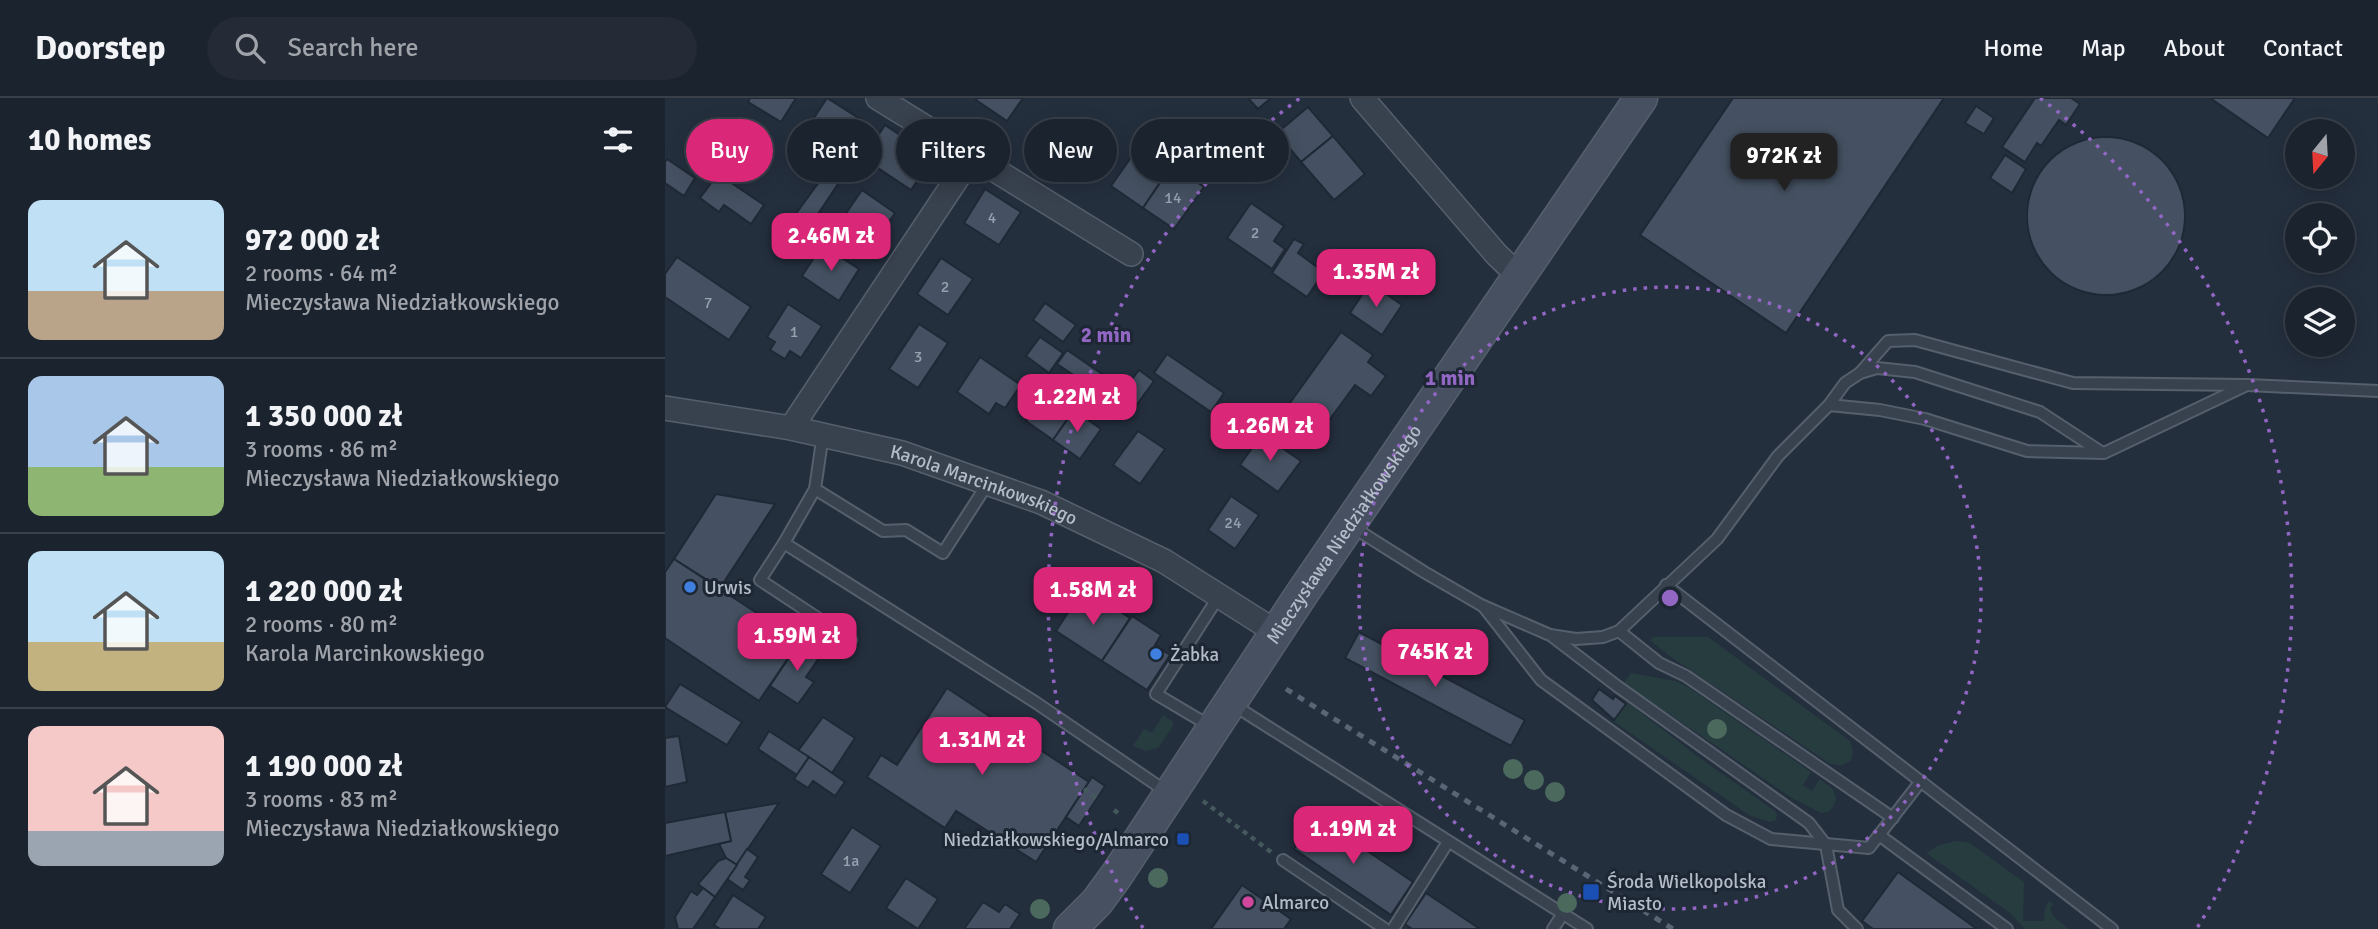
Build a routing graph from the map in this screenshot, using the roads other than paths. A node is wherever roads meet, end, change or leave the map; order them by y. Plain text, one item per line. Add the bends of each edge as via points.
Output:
1 (878, 98) edge
2 (1362, 98) edge
3 (1641, 98) edge
4 (912, 119) edge
5 (1010, 179) edge
6 (955, 182) edge
7 (1131, 254) dead end
8 (1520, 276) junction
9 (1860, 373) junction
10 (2247, 385) junction
11 (2378, 391) edge
12 (1829, 405) junction
13 (665, 408) edge
14 (791, 428) junction
15 (823, 434) junction
16 (2104, 453) junction
17 (988, 483) junction
18 (815, 489) junction
19 (1349, 524) junction
20 (783, 543) junction
21 (1666, 584) junction
22 (1219, 596) junction
23 (1481, 605) junction
24 (1619, 631) junction
25 (1276, 632) junction
26 (1550, 635) junction
27 (851, 640) dead end
28 (1222, 715) junction
29 (1921, 781) junction
30 (1169, 793) junction
31 (1892, 818) junction
32 (1879, 835) junction
33 (1448, 842) junction
34 (1826, 845) junction
35 (1283, 860) road end
36 (1562, 915) junction
37 (1090, 916) edge
38 (1070, 929) edge
39 (1385, 929) edge
40 (1392, 929) edge
41 (1553, 929) edge
42 (1587, 929) edge
43 (1857, 929) edge
44 (2007, 929) edge
45 (2112, 929) edge

1 - 4 street
2 - 8 street
3 - 8 street, Mieczysława Niedziałkowskiego
5 - 7 street
6 - 14 street
8 - 19 street, Mieczysława Niedziałkowskiego
9 - 10 lane via 1888,341 1915,340 2073,383
9 - 12 lane via 1845,383
9 - 16 lane via 1877,368 1916,372 2039,412
10 - 11 lane
10 - 16 lane
12 - 16 lane via 1925,419 2027,451
12 - 21 lane via 1778,456 1717,538
13 - 14 street, Karola Marcinkowskiego
14 - 15 street, Karola Marcinkowskiego
15 - 17 street, Karola Marcinkowskiego via 902,453
15 - 18 lane
17 - 18 lane via 943,553 906,530 883,531
17 - 22 street, Karola Marcinkowskiego via 1041,502 1164,561
18 - 20 lane
19 - 23 lane
19 - 25 street, Mieczysława Niedziałkowskiego
20 - 27 lane via 760,580
20 - 30 lane via 1035,702
21 - 24 lane
21 - 29 lane
22 - 25 street, Karola Marcinkowskiego
22 - 28 lane via 1156,694
23 - 26 lane
23 - 34 lane via 1541,680 1726,815 1771,839
24 - 26 lane via 1576,639
24 - 31 lane
25 - 28 street, Mieczysława Niedziałkowskiego
26 - 34 lane via 1809,823
28 - 30 street, Mieczysława Niedziałkowskiego
28 - 33 lane
29 - 31 lane
29 - 45 lane
30 - 37 street, Mieczysława Niedziałkowskiego
31 - 32 lane
32 - 34 lane via 1869,848
32 - 44 lane
33 - 36 lane
33 - 40 lane
34 - 43 lane via 1838,910
35 - 39 lane
36 - 41 lane
36 - 42 lane
37 - 38 street, Mieczysława Niedziałkowskiego

